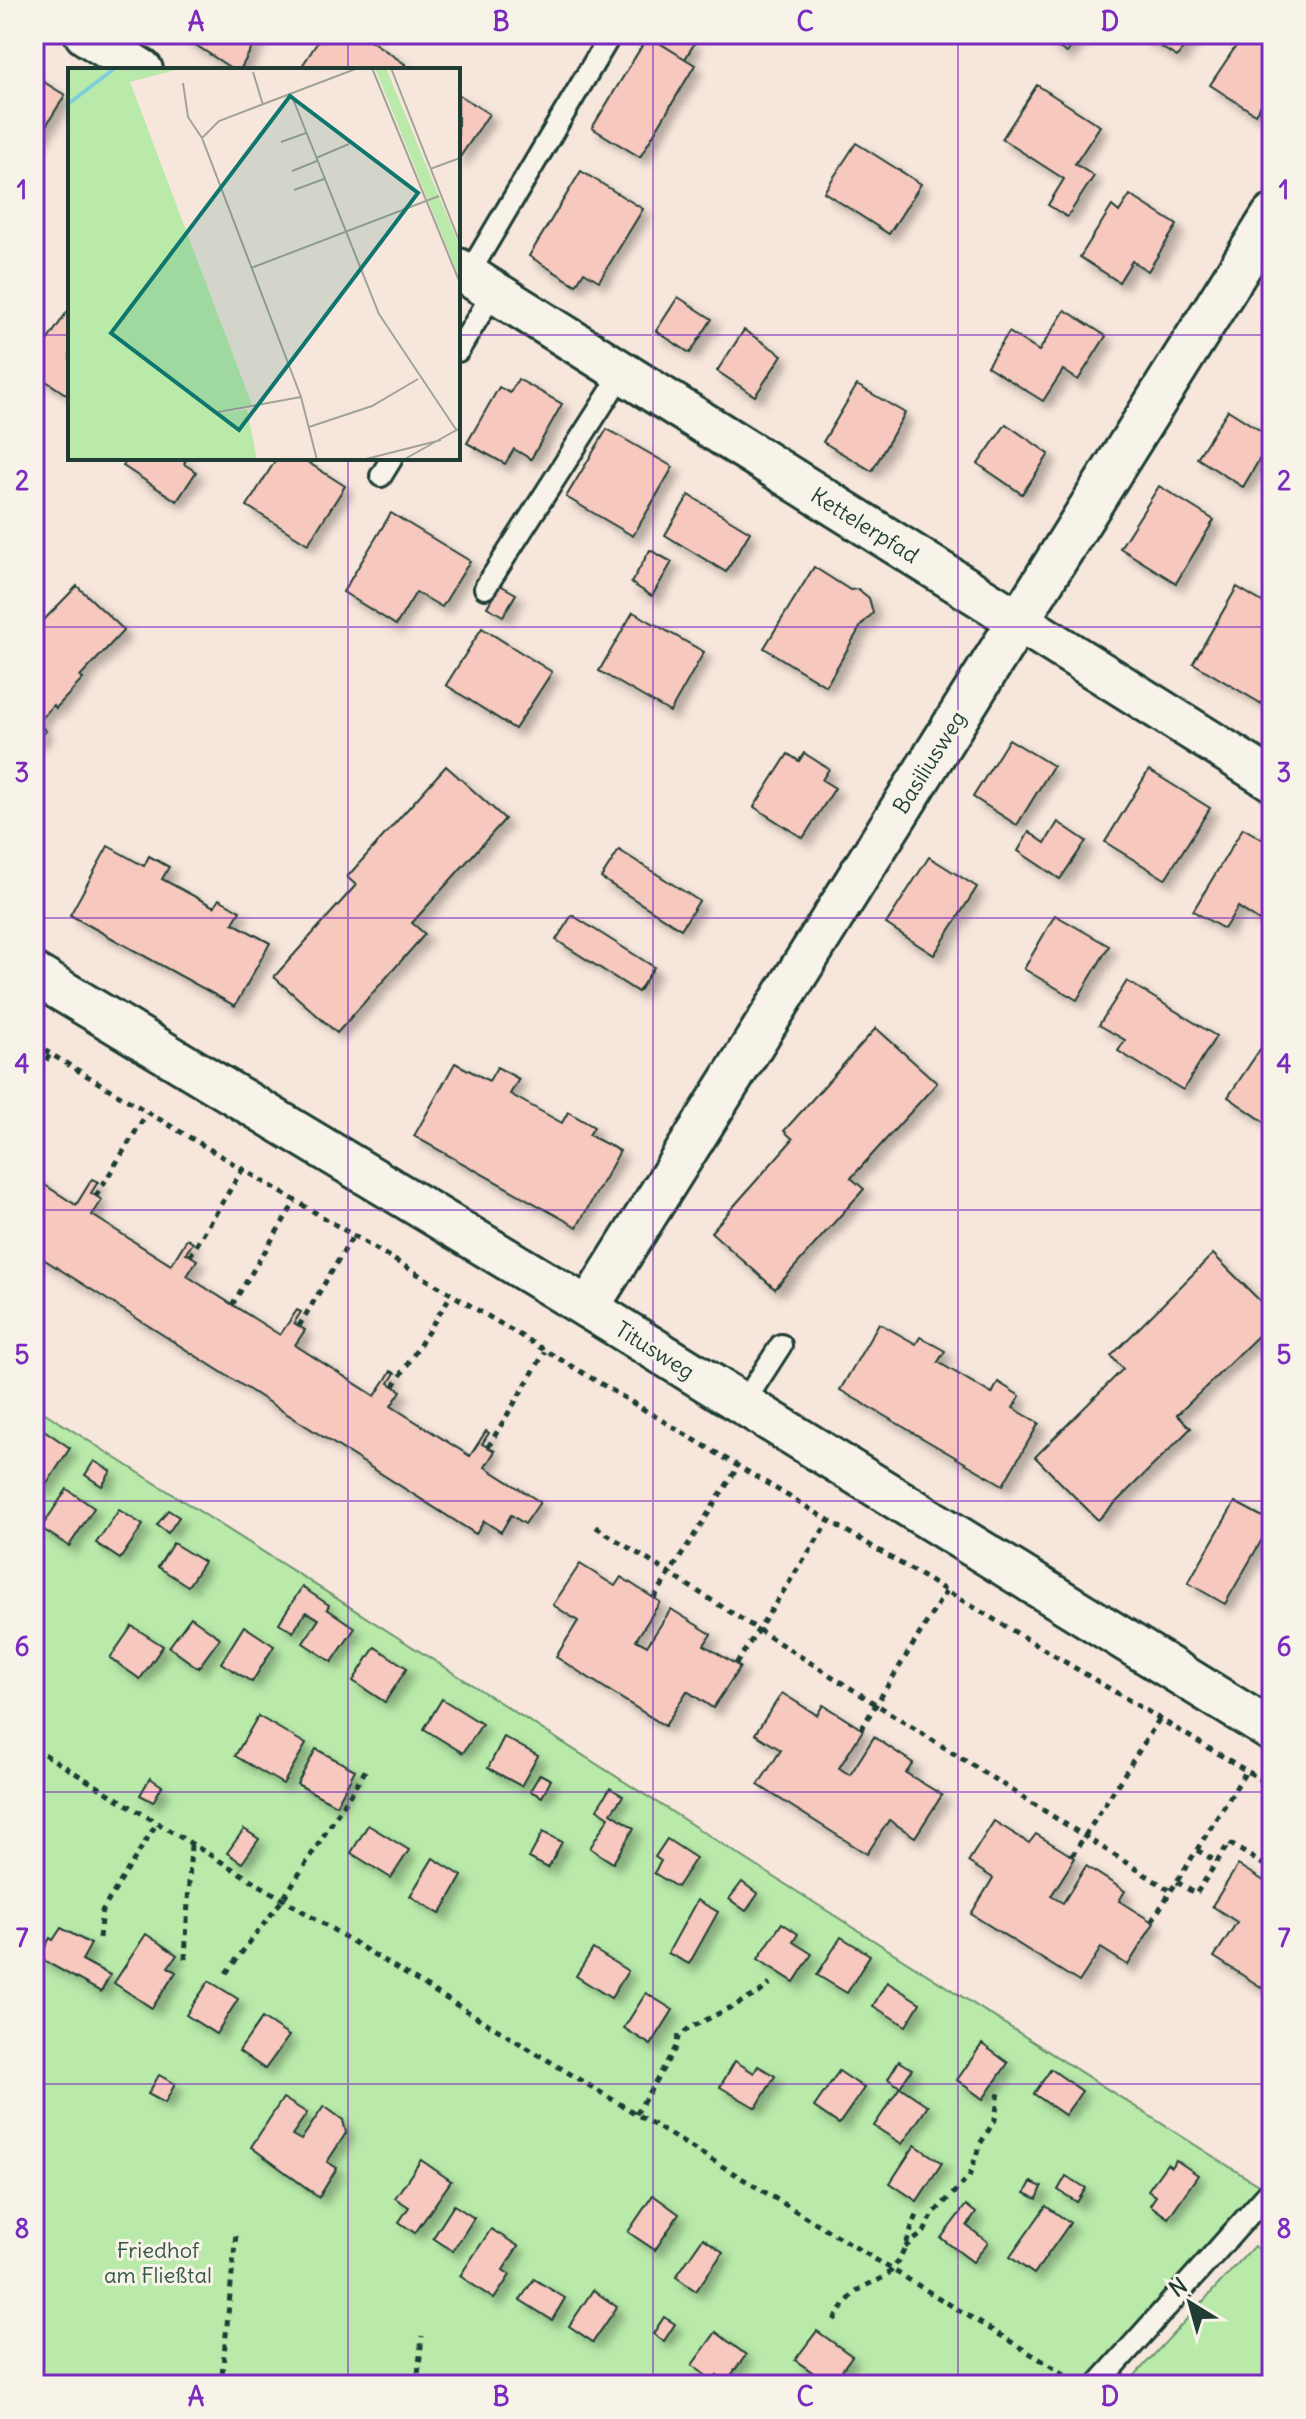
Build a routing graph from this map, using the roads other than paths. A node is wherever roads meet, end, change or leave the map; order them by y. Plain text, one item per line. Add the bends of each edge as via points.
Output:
1 (85, 34) edge
2 (611, 34) edge
3 (139, 68) edge
4 (1272, 216) edge
5 (474, 278) edge
6 (460, 342) edge
7 (623, 372) junction
8 (485, 588) dead end
9 (1018, 621) junction
10 (1272, 780) edge
11 (34, 974) edge
12 (588, 1308) junction
13 (781, 1345) dead end
14 (743, 1404) junction
15 (1272, 1731) edge
16 (1272, 2189) edge
17 (1097, 2385) edge

1 - 3 street
2 - 5 lane
4 - 9 street, Basiliusweg
5 - 6 lane
5 - 7 street, Kettelerpfad
7 - 8 lane
7 - 9 street, Kettelerpfad
9 - 10 street, Kettelerpfad
9 - 12 street, Basiliusweg
11 - 12 street, Titusweg
12 - 14 street, Titusweg
13 - 14 lane
14 - 15 street, Titusweg
16 - 17 lane

